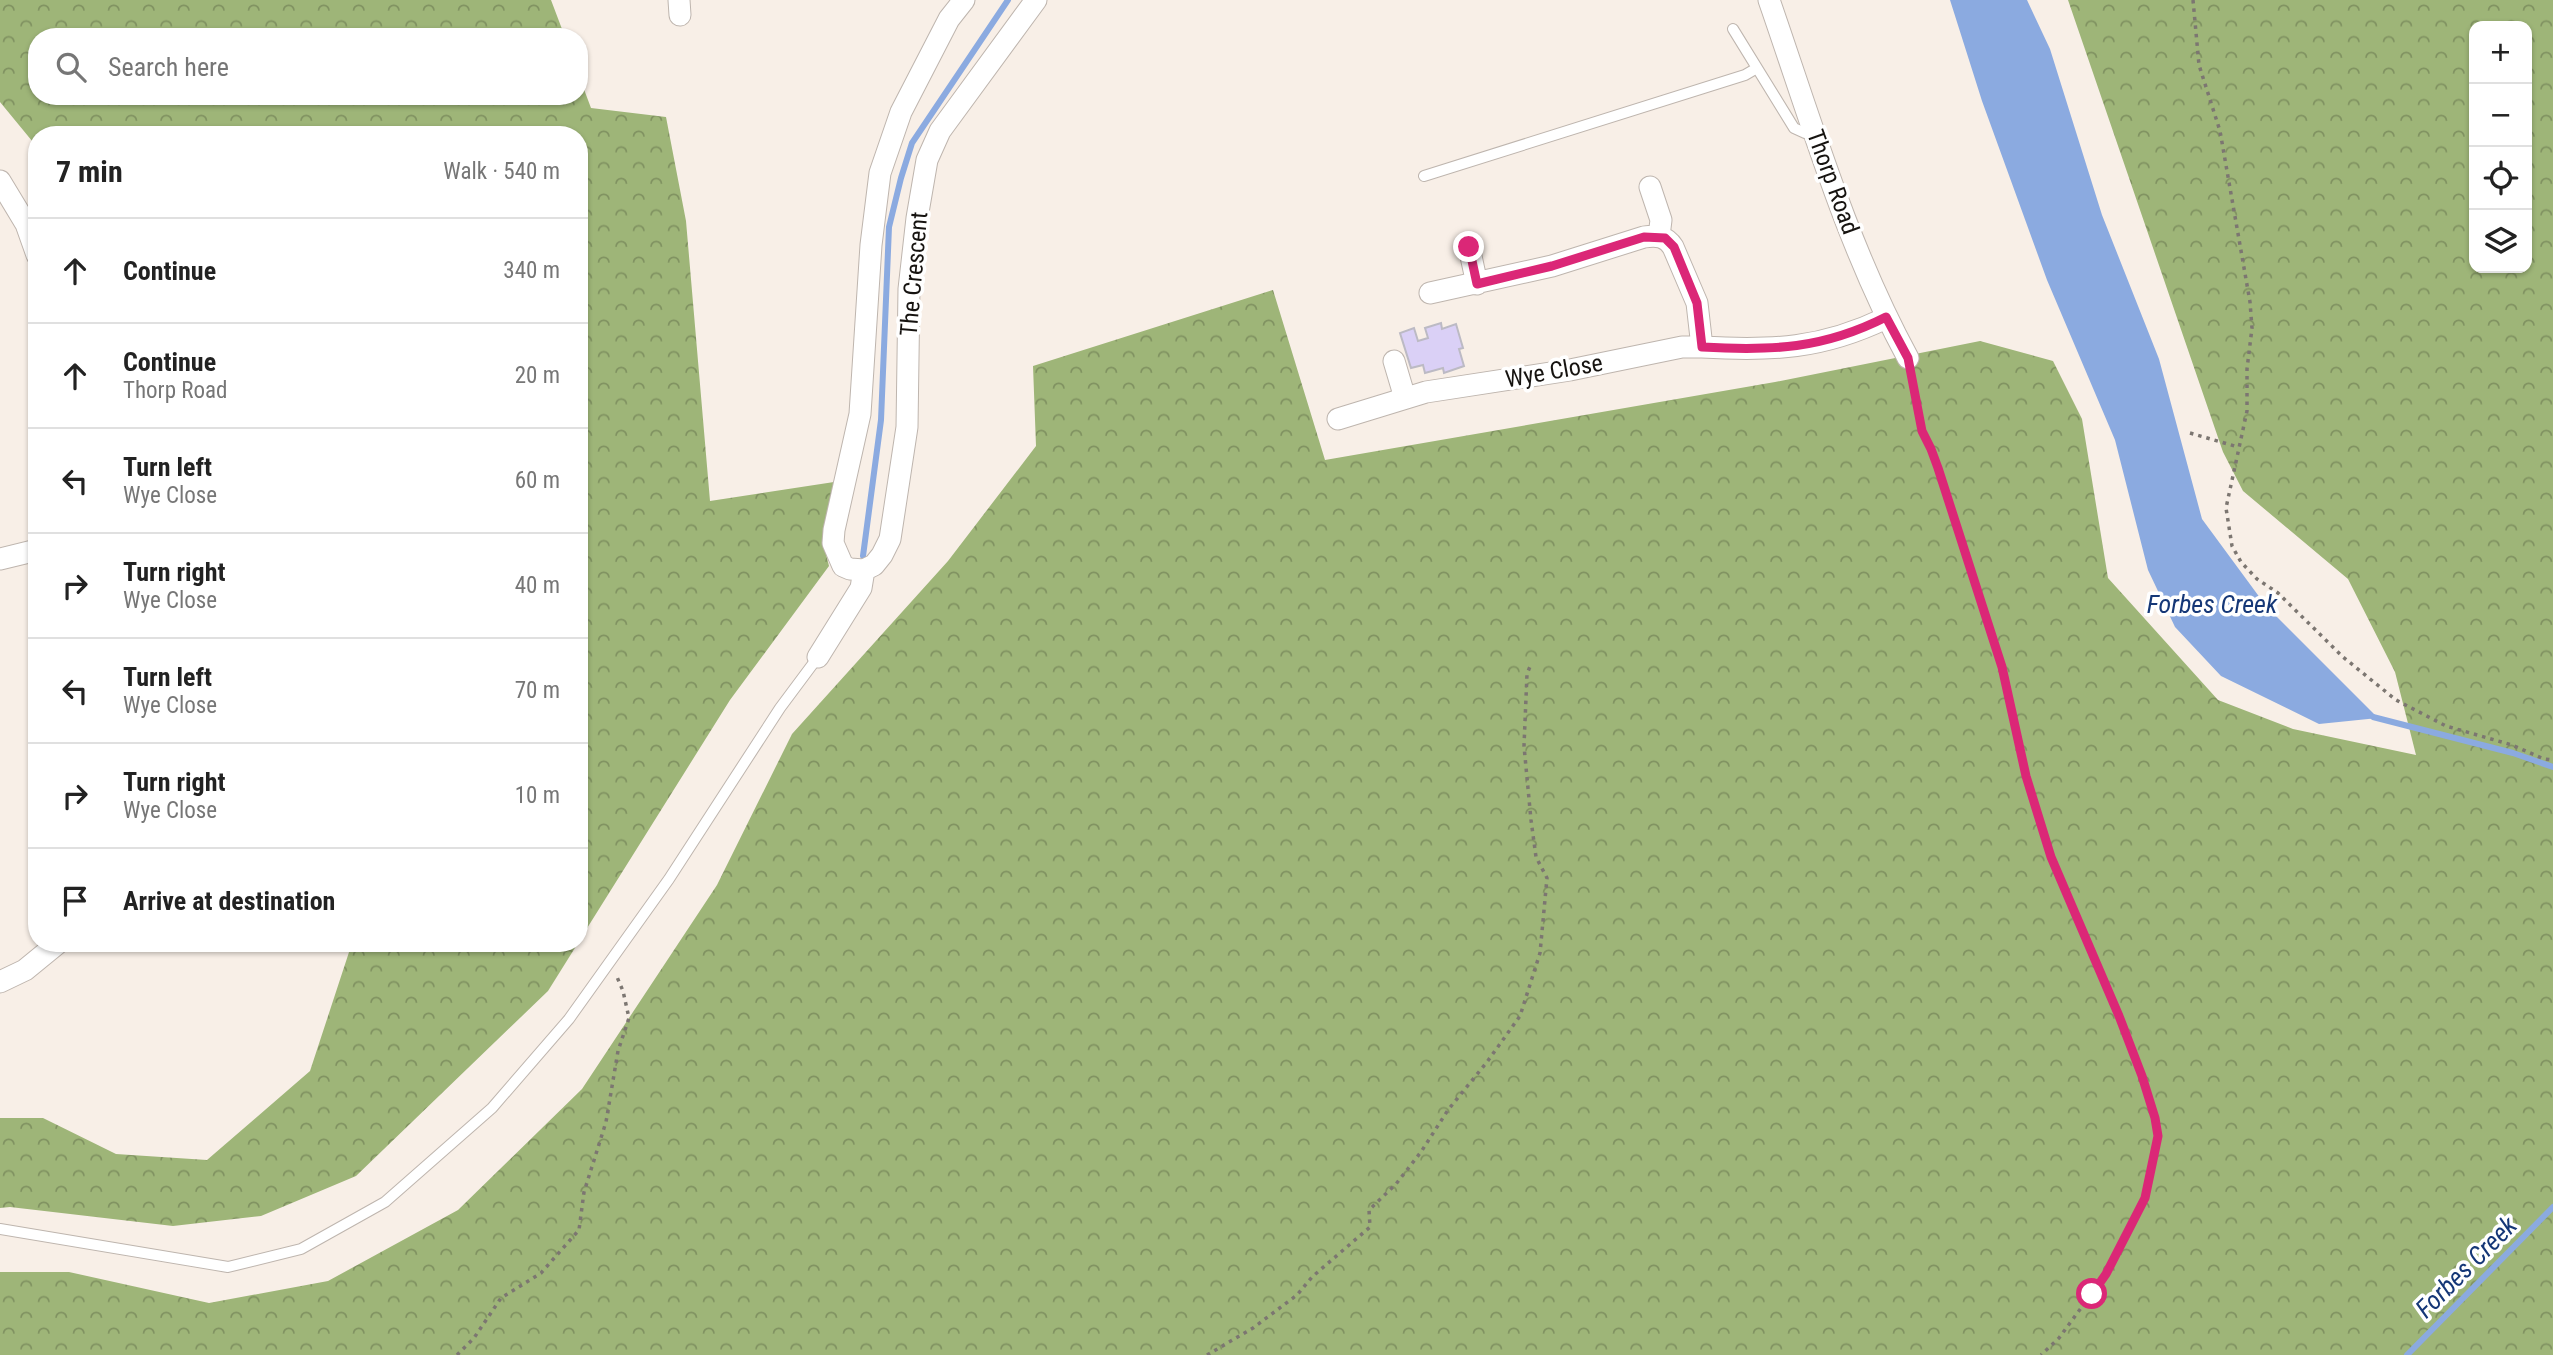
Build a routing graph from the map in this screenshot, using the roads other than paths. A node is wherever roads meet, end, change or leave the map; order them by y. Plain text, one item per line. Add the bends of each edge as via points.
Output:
1 (964, 0) edge
2 (1036, 0) edge
3 (1769, 0) edge
4 (1733, 29) dead end
5 (1757, 68) junction
6 (1814, 131) junction
7 (1424, 176) dead end
8 (0, 181) edge
9 (1650, 187) dead end
10 (28, 230) edge
11 (1659, 236) junction
12 (1469, 247) dead end
13 (1477, 284) junction
14 (1430, 293) dead end
15 (1886, 317) junction
16 (1702, 347) junction
17 (1908, 358) road end
18 (1394, 361) dead end
19 (1405, 398) junction
20 (1338, 419) dead end
21 (28, 552) edge
22 (0, 559) edge
23 (864, 570) junction
24 (818, 657) joint
25 (47, 952) edge
26 (0, 982) edge
27 (0, 1229) edge

1 - 23 street, The Crescent via 949,19 901,112 880,173 860,414 834,530 835,552 843,566
2 - 23 street, The Crescent via 947,120 927,160 909,289 907,427 890,539 874,565
3 - 6 street, Thorp Road
4 - 5 lane
5 - 6 lane via 1794,128
5 - 7 lane
6 - 15 street, Thorp Road
8 - 10 street
9 - 11 street via 1661,220
11 - 13 street
11 - 16 street via 1674,247 1697,303
12 - 13 street
13 - 14 street
15 - 16 street, Wye Close via 1858,332 1810,345
15 - 17 street, Thorp Road
16 - 19 street, Wye Close
18 - 19 street
19 - 20 street, Wye Close
21 - 22 street
23 - 24 street, The Crescent via 861,588
24 - 27 lane via 569,1019 492,1108 385,1202 301,1249 228,1267
25 - 26 street

